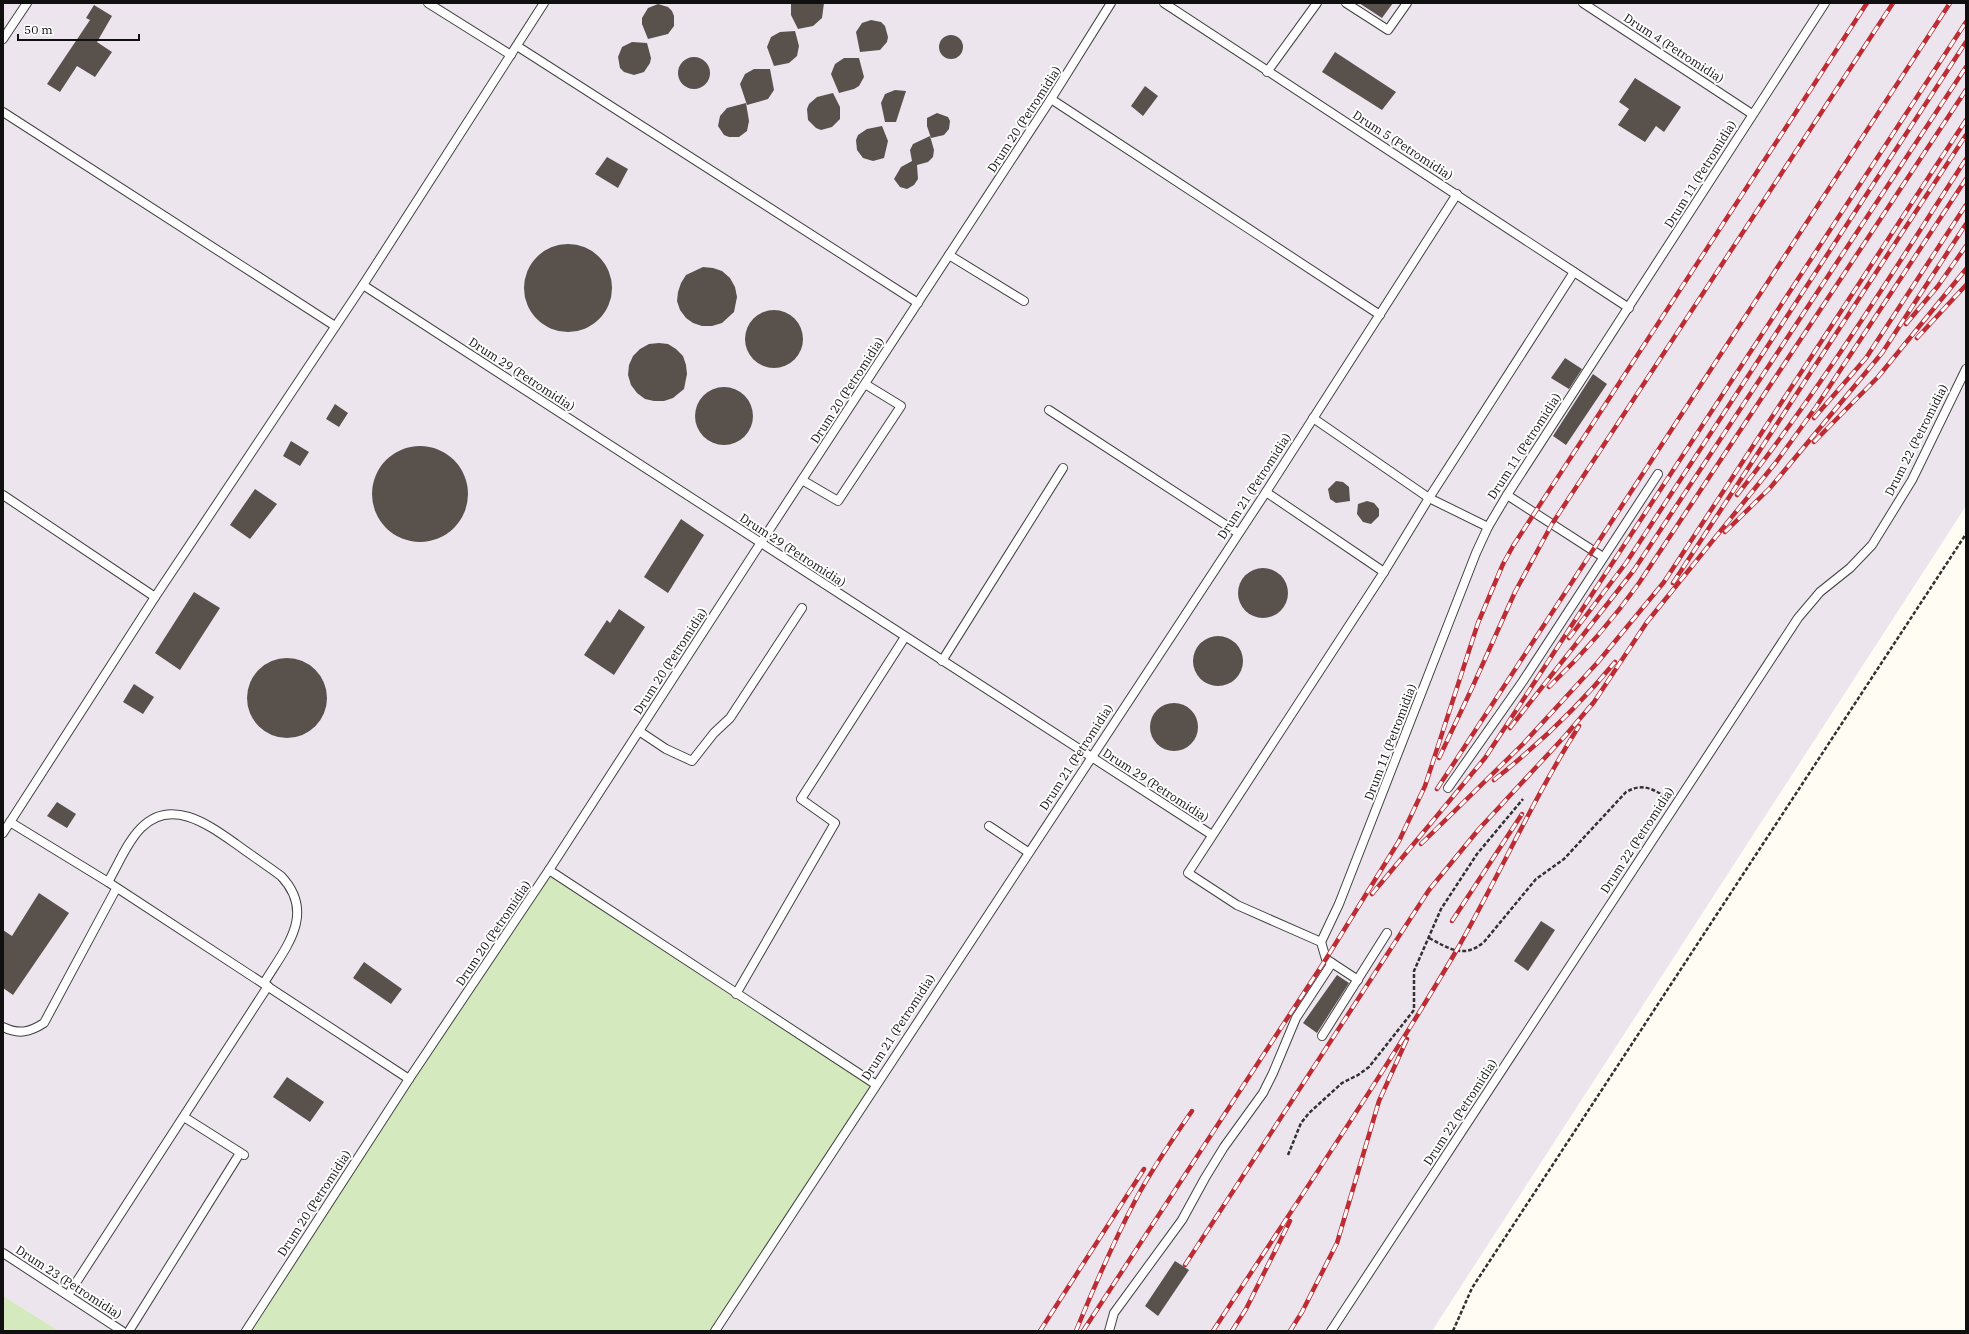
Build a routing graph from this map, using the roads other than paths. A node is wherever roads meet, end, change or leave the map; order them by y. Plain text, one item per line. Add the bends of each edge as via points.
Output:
1 (27, 3) edge
2 (428, 3) edge
3 (544, 3) edge
4 (1111, 3) edge
5 (1164, 3) edge
6 (1317, 3) edge
7 (1346, 3) edge
8 (1406, 3) edge
9 (1583, 3) edge
10 (1825, 3) edge
11 (3, 39) edge
12 (516, 46) junction
13 (510, 55) junction
14 (1267, 72) junction
15 (1051, 99) junction
16 (3, 112) edge
17 (1752, 114) junction
18 (1457, 194) junction
19 (950, 255) junction
20 (1574, 272) junction
21 (363, 285) junction
22 (1024, 301) dead end
23 (918, 304) junction
24 (1629, 308) junction
25 (1380, 315) junction
26 (335, 326) junction
27 (1966, 369) edge
28 (865, 384) junction
29 (1049, 410) dead end
30 (1313, 418) junction
31 (1063, 468) dead end
32 (1658, 474) dead end
33 (802, 480) junction
34 (1266, 492) junction
35 (3, 495) edge
36 (1506, 495) junction
37 (1428, 498) junction
38 (1488, 527) junction
39 (1238, 533) junction
40 (760, 544) junction
41 (1603, 557) junction
42 (1384, 572) junction
43 (155, 597) junction
44 (802, 608) dead end
45 (905, 637) junction
46 (942, 661) junction
47 (639, 731) junction
48 (1091, 756) junction
49 (1448, 788) dead end
50 (10, 822) junction
51 (989, 826) dead end
52 (3, 833) edge
53 (1212, 835) junction
54 (1028, 852) junction
55 (549, 870) junction
56 (108, 882) junction
57 (116, 889) junction
58 (1387, 933) dead end
59 (1322, 942) junction
60 (1332, 963) junction
61 (1358, 980) junction
62 (266, 985) junction
63 (736, 994) junction
64 (3, 1028) edge
65 (1322, 1036) dead end
66 (408, 1079) junction
67 (875, 1084) junction
68 (184, 1117) junction
69 (3, 1252) edge
70 (68, 1295) junction
71 (122, 1331) edge
72 (129, 1331) edge
73 (246, 1331) edge
74 (715, 1331) edge
75 (1109, 1331) edge
76 (1331, 1331) edge

1 - 11 lane
2 - 13 lane
3 - 12 lane
4 - 15 lane, Drum 20 (Petromidia)
5 - 14 lane, Drum 5 (Petromidia)
6 - 14 lane
7 - 8 lane via 1388,30
9 - 17 lane, Drum 4 (Petromidia)
10 - 17 lane, Drum 11 (Petromidia)
12 - 13 lane
12 - 23 lane
13 - 21 lane
14 - 18 lane, Drum 5 (Petromidia)
15 - 19 lane, Drum 20 (Petromidia)
15 - 25 lane
16 - 26 lane
17 - 24 lane, Drum 11 (Petromidia)
18 - 20 lane, Drum 5 (Petromidia)
18 - 25 lane, Drum 21 (Petromidia)
19 - 22 lane
19 - 23 lane, Drum 20 (Petromidia)
20 - 24 lane, Drum 5 (Petromidia)
20 - 37 lane
21 - 26 lane
21 - 40 lane, Drum 29 (Petromidia)
23 - 28 lane, Drum 20 (Petromidia)
24 - 36 lane, Drum 11 (Petromidia)
25 - 30 lane, Drum 21 (Petromidia)
26 - 43 lane
27 - 76 lane, Drum 22 (Petromidia) via 1912,480 1872,545 1850,568 1809,602
28 - 33 lane, Drum 20 (Petromidia)
28 - 33 lane via 901,406 838,501
29 - 39 lane
30 - 34 lane, Drum 21 (Petromidia)
30 - 37 lane
31 - 46 lane
32 - 41 lane
33 - 40 lane, Drum 20 (Petromidia)
34 - 39 lane, Drum 21 (Petromidia)
34 - 42 lane
35 - 43 lane
36 - 38 lane, Drum 11 (Petromidia)
36 - 41 lane
37 - 38 lane
37 - 42 lane
38 - 59 lane, Drum 11 (Petromidia) via 1340,904
39 - 48 lane, Drum 21 (Petromidia)
40 - 45 lane, Drum 29 (Petromidia)
40 - 47 lane, Drum 20 (Petromidia)
41 - 49 lane via 1523,681
42 - 53 lane
43 - 50 lane
44 - 47 lane via 730,718 714,733 692,761 666,749
45 - 46 lane, Drum 29 (Petromidia)
45 - 63 lane via 801,799 835,823
46 - 48 lane, Drum 29 (Petromidia)
47 - 55 lane, Drum 20 (Petromidia)
48 - 53 lane, Drum 29 (Petromidia)
48 - 54 lane, Drum 21 (Petromidia)
50 - 52 lane
50 - 56 lane
51 - 54 lane
53 - 59 lane via 1188,872 1237,905
54 - 67 lane, Drum 21 (Petromidia)
55 - 63 lane
55 - 66 lane, Drum 20 (Petromidia)
56 - 57 lane
56 - 62 lane via 135,835 149,821 177,814 189,816 209,825 281,876 297,900 298,918 295,929
57 - 62 lane
57 - 64 lane via 44,1023 28,1032
58 - 61 lane
59 - 60 lane via 1326,959
60 - 61 lane
60 - 75 lane via 1296,1018 1263,1093 1224,1147 1182,1220 1114,1313
61 - 65 lane
62 - 66 lane via 294,1006
62 - 68 lane
63 - 67 lane
66 - 73 lane, Drum 20 (Petromidia)
67 - 74 lane, Drum 21 (Petromidia)
68 - 70 lane
68 - 72 lane via 242,1154
69 - 70 lane, Drum 23 (Petromidia)
70 - 71 lane, Drum 23 (Petromidia)

